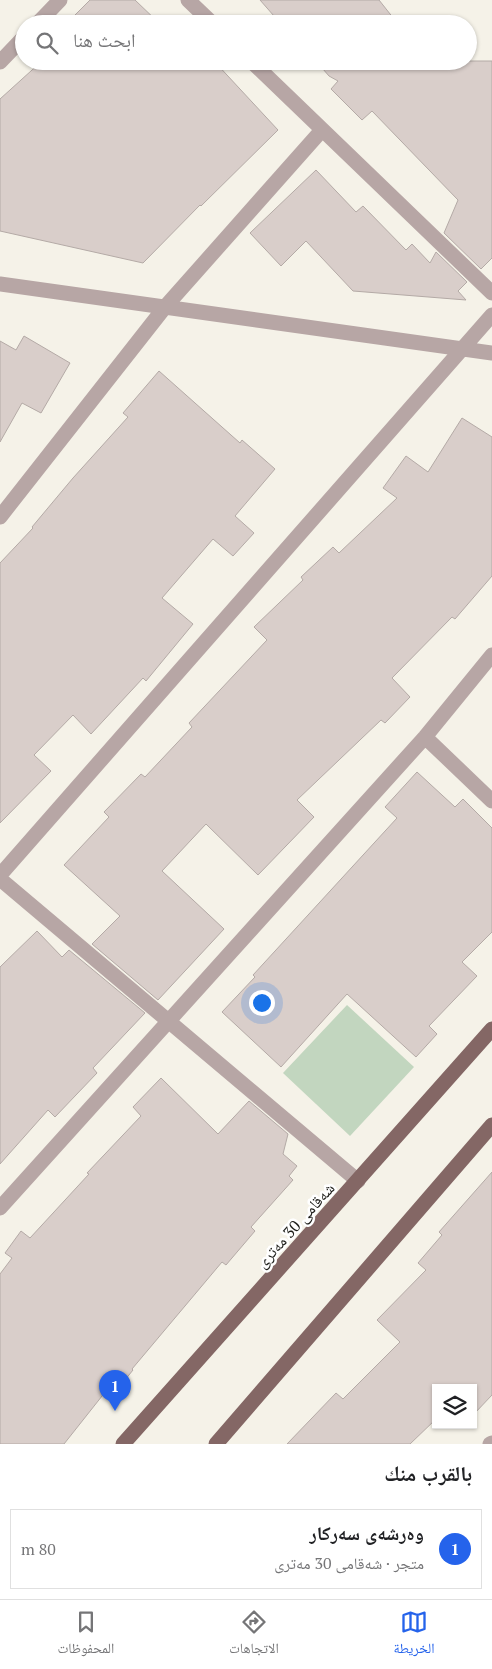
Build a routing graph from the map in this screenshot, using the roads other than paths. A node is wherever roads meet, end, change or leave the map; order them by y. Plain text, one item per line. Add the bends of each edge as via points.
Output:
1 (60, 0) edge
2 (188, 0) edge
3 (46, 15) edge
4 (204, 15) edge
5 (15, 46) edge
6 (0, 62) edge
7 (260, 70) edge
8 (322, 130) junction
9 (0, 284) edge
10 (492, 293) edge
11 (165, 307) junction
12 (492, 316) edge
13 (463, 348) junction
14 (492, 352) edge
15 (0, 517) edge
16 (492, 655) edge
17 (425, 737) junction
18 (492, 801) edge
19 (0, 875) edge
20 (0, 879) edge
21 (169, 1021) junction
22 (492, 1029) edge
23 (492, 1125) edge
24 (358, 1181) junction
25 (0, 1208) edge
26 (123, 1444) edge
27 (216, 1444) edge

1 - 3 street
2 - 4 street
5 - 6 street
7 - 8 street
8 - 10 street
8 - 11 street
9 - 11 street
11 - 13 street
11 - 15 street
12 - 13 street
13 - 14 street
13 - 19 street
16 - 17 street
17 - 18 street
17 - 21 street
20 - 21 street
21 - 24 street
21 - 25 street
22 - 24 main road, شەقامی 30 مەتری
23 - 27 main road
24 - 26 main road, شەقامی 30 مەتری

